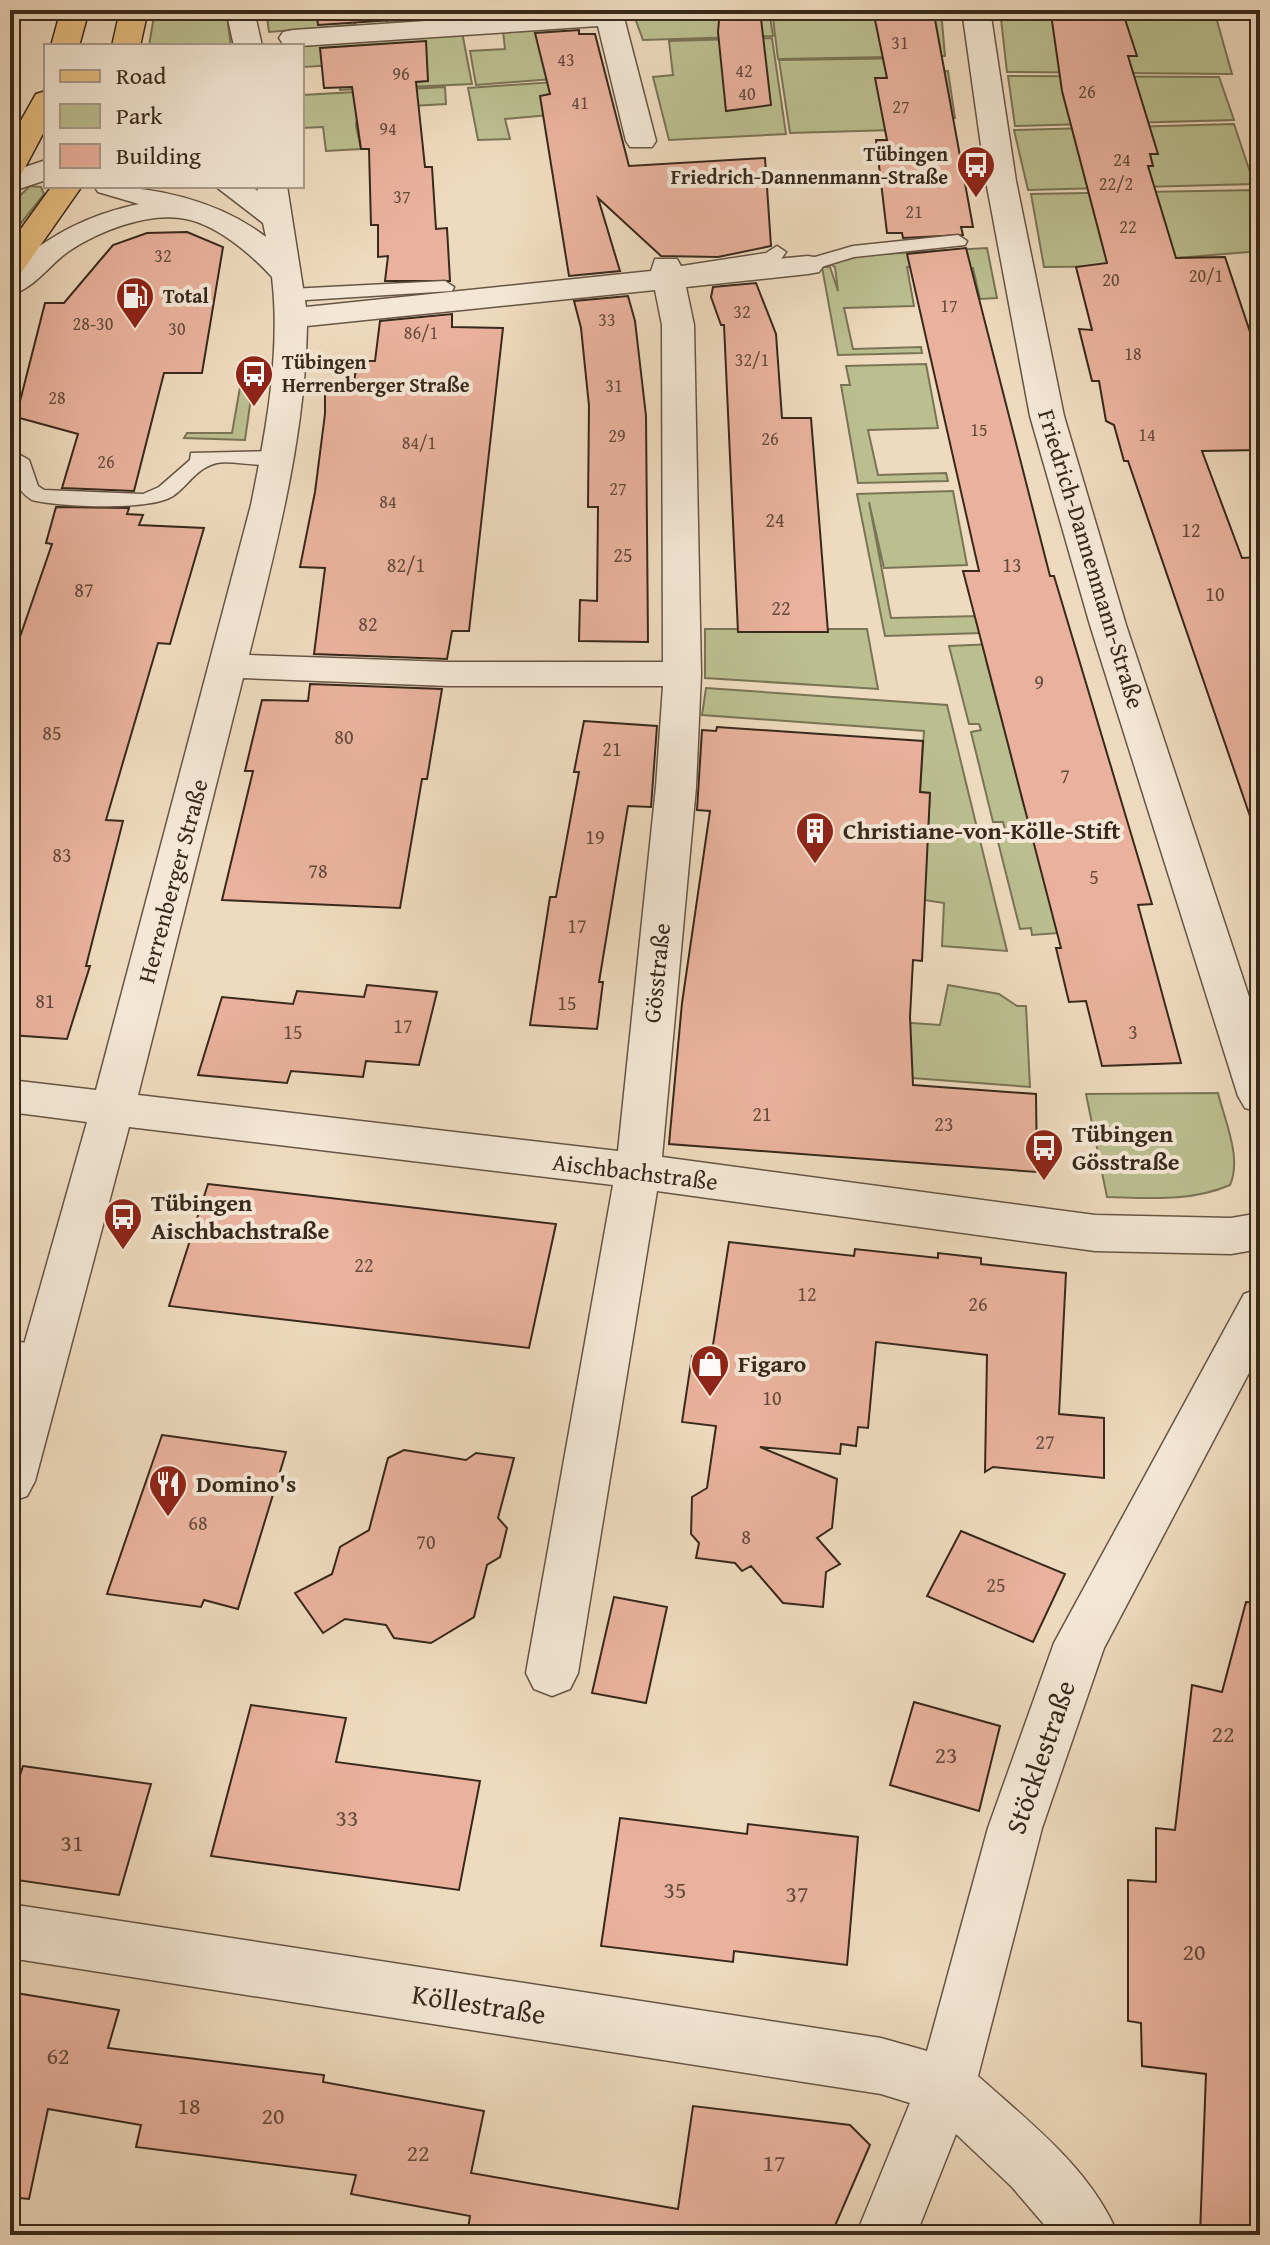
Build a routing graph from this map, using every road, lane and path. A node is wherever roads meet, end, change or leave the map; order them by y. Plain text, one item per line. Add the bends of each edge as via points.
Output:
1 (75, 10) edge
2 (134, 10) edge
3 (240, 10) edge
4 (976, 10) edge
5 (609, 14) edge
6 (293, 38) dead end
7 (66, 44) edge
8 (126, 44) edge
9 (248, 44) edge
10 (43, 108) edge
11 (641, 141) dead end
12 (10, 169) edge
13 (44, 170) edge
14 (10, 183) edge
15 (66, 188) edge
16 (116, 188) edge
17 (233, 188) edge
18 (272, 188) edge
19 (181, 208) junction
20 (277, 218) junction
21 (958, 241) dead end
22 (777, 252) dead end
23 (808, 265) joint
24 (10, 266) edge
25 (668, 273) junction
26 (10, 285) edge
27 (445, 287) dead end
28 (289, 296) junction
29 (16, 453) edge
30 (181, 456) dead end
31 (215, 457) junction
32 (279, 457) junction
33 (230, 666) junction
34 (682, 674) junction
35 (10, 1096) edge
36 (1260, 1096) edge
37 (112, 1108) junction
38 (638, 1171) junction
39 (1260, 1231) edge
40 (1260, 1307) edge
41 (28, 1353) edge
42 (10, 1481) edge
43 (552, 1673) dead end
44 (10, 1931) edge
45 (946, 2086) junction
46 (886, 2235) edge
47 (1088, 2235) edge

1 - 7 main road
2 - 8 main road
3 - 9 street
4 - 36 street, Friedrich-Dannenmann-Straße via 1001,181 1047,416 1108,625
5 - 6 street
5 - 11 street
10 - 12 main road
13 - 14 street
15 - 24 main road
16 - 19 street
17 - 20 street
18 - 20 street, Herrenberger Straße
19 - 26 street via 88,229 59,244
19 - 28 street via 247,235 270,253
20 - 28 street, Herrenberger Straße
21 - 23 lane via 853,252
22 - 25 lane via 772,258
23 - 25 street
25 - 28 street
25 - 34 street, Gösstraße via 678,325
27 - 28 lane
28 - 32 street, Herrenberger Straße
29 - 31 lane via 28,489 39,496 146,500 166,491 190,467
30 - 31 lane
31 - 32 lane
32 - 33 street, Herrenberger Straße
33 - 34 street via 448,674
33 - 37 street, Herrenberger Straße
34 - 38 street, Gösstraße
35 - 37 street, Aischbachstraße
37 - 38 street, Aischbachstraße
37 - 41 street, Herrenberger Straße
38 - 39 street, Aischbachstraße via 1095,1233 1231,1236
38 - 43 street, Gösstraße
40 - 45 street, Stöcklestraße via 1080,1643 1015,1828
41 - 42 street, Herrenberger Straße
44 - 45 street, Köllestraße via 881,2066
45 - 46 street, Stöcklestraße
45 - 47 street via 1033,2166

